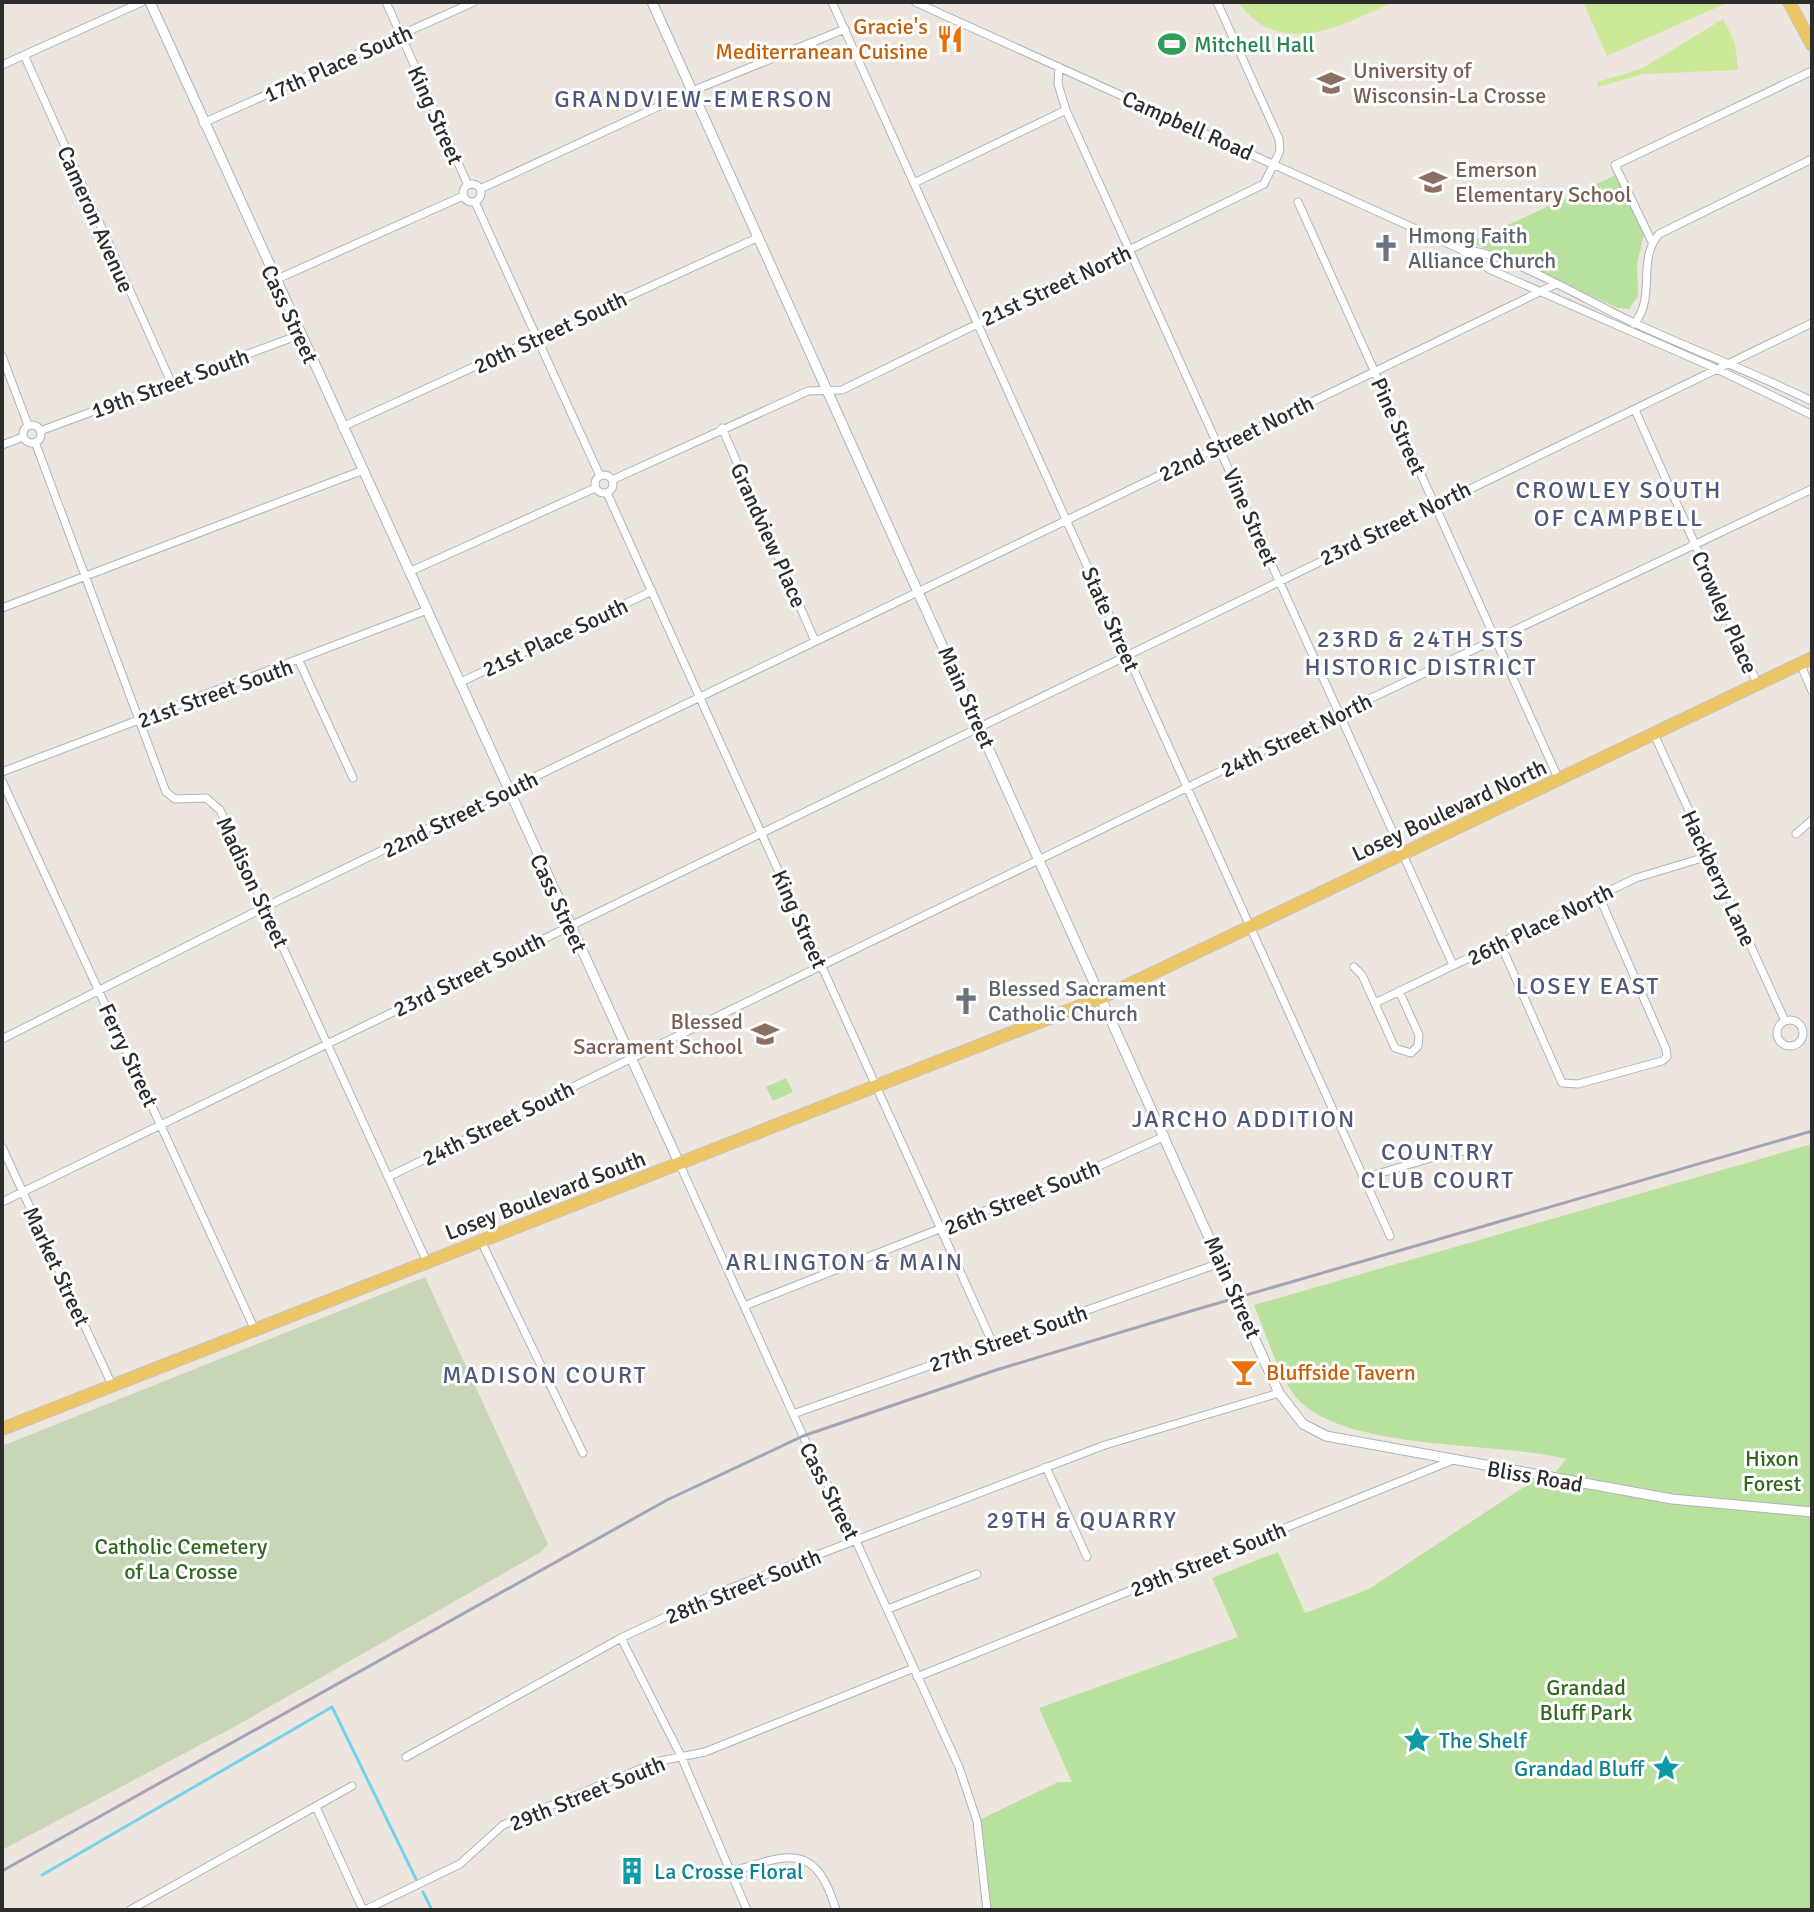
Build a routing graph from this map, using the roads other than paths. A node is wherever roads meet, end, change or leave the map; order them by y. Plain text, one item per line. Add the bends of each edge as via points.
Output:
1 (142, 2) edge
2 (150, 2) edge
3 (386, 2) edge
4 (474, 2) edge
5 (652, 2) edge
6 (832, 2) edge
7 (915, 2) edge
8 (1217, 2) edge
9 (1789, 2) edge
10 (845, 29) junction
11 (400, 35) junction
12 (1812, 45) edge
13 (24, 55) junction
14 (2, 65) edge
15 (1059, 67) junction
16 (1812, 71) edge
17 (692, 91) junction
18 (1066, 110) junction
19 (203, 123) junction
20 (1812, 159) edge
21 (1275, 164) junction
22 (914, 183) junction
23 (468, 185) junction
24 (480, 189) junction
25 (463, 196) junction
26 (475, 202) junction
27 (1298, 202) dead end
28 (759, 237) junction
29 (1652, 242) junction
30 (1460, 249) junction
31 (1130, 250) junction
32 (274, 281) junction
33 (1554, 285) junction
34 (1540, 291) junction
35 (977, 322) junction
36 (1635, 323) junction
37 (1812, 323) edge
38 (1625, 330) junction
39 (299, 335) junction
40 (538, 339) junction
41 (2, 356) edge
42 (1731, 362) junction
43 (1717, 369) junction
44 (1374, 372) junction
45 (171, 382) junction
46 (826, 390) junction
47 (1812, 401) edge
48 (1635, 410) junction
49 (1812, 415) edge
50 (28, 425) junction
51 (342, 427) junction
52 (722, 428) junction
53 (40, 431) junction
54 (23, 437) junction
55 (35, 442) junction
56 (2, 445) edge
57 (1219, 446) junction
58 (361, 471) junction
59 (600, 476) junction
60 (612, 480) junction
61 (595, 488) junction
62 (1812, 489) edge
63 (607, 493) junction
64 (1434, 504) junction
65 (1066, 520) junction
66 (1695, 544) junction
67 (409, 572) junction
68 (86, 577) junction
69 (1279, 579) junction
70 (652, 591) junction
71 (919, 591) junction
72 (2, 608) edge
73 (427, 610) junction
74 (1496, 640) junction
75 (815, 641) junction
76 (1128, 654) junction
77 (1806, 660) edge
78 (299, 661) junction
79 (459, 683) junction
80 (1757, 683) junction
81 (1812, 691) edge
82 (701, 698) junction
83 (1340, 713) junction
84 (140, 721) junction
85 (980, 726) junction
86 (1654, 734) junction
87 (2, 772) edge
88 (353, 778) dead end
89 (1559, 780) junction
90 (2, 781) edge
91 (1187, 788) junction
92 (507, 791) junction
93 (1812, 820) edge
94 (761, 832) junction
95 (1796, 834) dead end
96 (1403, 854) junction
97 (1709, 856) junction
98 (1041, 860) junction
99 (1599, 896) junction
100 (265, 907) junction
101 (569, 926) junction
102 (1251, 928) junction
103 (1500, 943) junction
104 (1453, 965) junction
105 (821, 966) junction
106 (1354, 967) dead end
107 (100, 991) junction
108 (1399, 991) junction
109 (1103, 997) junction
110 (1375, 1003) junction
111 (1785, 1021) dead end
112 (2, 1039) edge
113 (326, 1044) junction
114 (631, 1059) junction
115 (876, 1088) junction
116 (162, 1124) junction
117 (1165, 1136) junction
118 (2, 1147) edge
119 (1477, 1151) dead end
120 (680, 1165) junction
121 (388, 1177) junction
122 (1364, 1178) junction
123 (23, 1192) junction
124 (2, 1202) edge
125 (941, 1230) junction
126 (1390, 1236) dead end
127 (481, 1241) junction
128 (427, 1262) junction
129 (1223, 1262) junction
130 (744, 1306) junction
131 (255, 1330) junction
132 (993, 1344) junction
133 (112, 1385) junction
134 (1279, 1393) junction
135 (793, 1414) junction
136 (2, 1429) edge
137 (583, 1453) dead end
138 (1455, 1459) junction
139 (1046, 1467) junction
140 (1812, 1512) edge
141 (856, 1541) junction
142 (1087, 1557) dead end
143 (977, 1574) dead end
144 (888, 1609) junction
145 (621, 1638) junction
146 (914, 1668) junction
147 (917, 1677) junction
148 (681, 1756) junction
149 (406, 1757) dead end
150 (352, 1786) dead end
151 (316, 1807) junction
152 (730, 1872) junction
153 (130, 1910) edge
154 (364, 1910) edge
155 (747, 1910) edge
156 (836, 1910) edge
157 (987, 1910) edge

1 - 13 street
2 - 19 street, Cass Street
3 - 11 street, King Street
4 - 11 street, 17th Place South
5 - 17 street, Main Street
6 - 10 street, State Street
7 - 15 street, Campbell Road
8 - 21 street via 1279,139
9 - 12 main road
10 - 17 street
10 - 22 street, State Street
11 - 19 street, 17th Place South
11 - 23 street, King Street
13 - 14 street
13 - 45 street, Cameron Avenue
15 - 18 street, Vine Street
15 - 21 street, Campbell Road
16 - 29 street via 1615,165
17 - 24 street
17 - 28 street, Main Street
18 - 22 street
18 - 31 street, Vine Street
19 - 32 street, Cass Street
20 - 29 street via 1669,227
21 - 30 street, Campbell Road
21 - 31 street, 21st Street North via 1264,184
22 - 35 street, State Street
23 - 24 street
23 - 25 street
24 - 26 street
25 - 26 street
25 - 32 street
26 - 40 street
27 - 44 street, Pine Street
28 - 40 street, 20th Street South
28 - 46 street, Main Street
29 - 36 street via 1646,260 1645,306
30 - 33 street, Campbell Road via 1490,254
30 - 34 street, Campbell Road via 1483,266
31 - 35 street, 21st Street North
31 - 57 street, Vine Street
32 - 39 street, Cass Street
33 - 34 street, 22nd Street North
33 - 36 street, Campbell Road
34 - 38 street, Campbell Road
34 - 44 street, 22nd Street North
35 - 46 street, 21st Street North via 842,390
35 - 65 street, State Street
36 - 38 street
36 - 42 street, Campbell Road
37 - 42 street, 23rd Street North
38 - 43 street, Campbell Road
39 - 45 street, 19th Street South
39 - 51 street, Cass Street
40 - 51 street, 20th Street South
40 - 59 street
41 - 50 street
42 - 43 street, 23rd Street North
42 - 47 street, Campbell Road
43 - 48 street, 23rd Street North
43 - 49 street, Campbell Road
44 - 57 street, 22nd Street North
44 - 64 street, Pine Street
45 - 53 street, 19th Street South
46 - 52 street via 808,391
46 - 71 street, Main Street
48 - 64 street, 23rd Street North
48 - 66 street, Crowley Place
50 - 53 street
50 - 54 street
51 - 58 street, Cass Street
52 - 60 street
52 - 75 street, Grandview Place
53 - 55 street
54 - 55 street
54 - 56 street
55 - 68 street, Madison Street
57 - 65 street, 22nd Street North
57 - 69 street, Vine Street
58 - 67 street, Cass Street
58 - 68 street
59 - 60 street
59 - 61 street
60 - 63 street
61 - 63 street
61 - 67 street
62 - 66 street, 24th Street North
63 - 70 street, King Street
64 - 69 street, 23rd Street North
64 - 74 street, Pine Street
65 - 71 street, 22nd Street North
65 - 76 street, State Street
66 - 74 street, 24th Street North
66 - 80 street, Crowley Place
67 - 73 street, Cass Street
68 - 72 street
68 - 84 street, Madison Street
69 - 76 street, 23rd Street North
69 - 83 street, Vine Street
70 - 79 street, 21st Place South
70 - 82 street, King Street
71 - 75 street, 22nd Street South
71 - 85 street, Main Street
73 - 78 street, 21st Street South
73 - 79 street, Cass Street
74 - 83 street, 24th Street North
74 - 89 street, Pine Street
75 - 82 street, 22nd Street South
76 - 85 street, 23rd Street North
76 - 91 street, State Street
77 - 80 main road, Losey Boulevard North
77 - 81 street
78 - 84 street, 21st Street South
78 - 88 street
79 - 92 street, Cass Street
80 - 86 main road, Losey Boulevard North
82 - 92 street, 22nd Street South
82 - 94 street, King Street
83 - 91 street, 24th Street North
83 - 96 street, Vine Street
84 - 87 street, 21st Street South
84 - 100 street, Madison Street via 168,796 214,802
85 - 94 street, 23rd Street South
85 - 98 street, Main Street
86 - 89 main road, Losey Boulevard North
86 - 97 street, Hackberry Lane
89 - 96 main road, Losey Boulevard North
90 - 107 street, Ferry Street
91 - 98 street, 24th Street North
91 - 102 street, State Street
92 - 100 street, 22nd Street South
92 - 101 street, Cass Street
93 - 95 street
94 - 101 street, 23rd Street South
94 - 105 street, King Street
96 - 102 main road, Losey Boulevard North
96 - 104 street, Vine Street
97 - 99 street, 26th Place North via 1649,872
97 - 111 street, Hackberry Lane
98 - 105 street, 24th Street South
98 - 109 street, Main Street
99 - 103 street, 26th Place North
99 - 103 street via 1667,1057 1578,1084 1562,1083
100 - 107 street, 22nd Street South
100 - 113 street, Madison Street
101 - 113 street, 23rd Street South
101 - 114 street, Cass Street
102 - 109 main road, Losey Boulevard North
102 - 122 street, State Street
103 - 104 street, 26th Place North
104 - 108 street, 26th Place North
105 - 114 street, 24th Street South
105 - 115 street, King Street
106 - 110 street
107 - 112 street, 22nd Street South
107 - 116 street, Ferry Street
108 - 110 street, 26th Place North
108 - 110 street via 1419,1035 1416,1051 1406,1054 1395,1048
109 - 115 main road, Losey Boulevard South
109 - 117 street, Main Street
113 - 116 street, 23rd Street South
113 - 121 street, Madison Street
114 - 120 street, Cass Street
114 - 121 street, 24th Street South
115 - 120 main road, Losey Boulevard South
115 - 125 street, King Street
116 - 123 street, 23rd Street South
116 - 131 street, Ferry Street
117 - 125 street, 26th Street South
117 - 129 street, Main Street
118 - 123 street, Market Street
119 - 122 street via 1451,1152
120 - 127 main road, Losey Boulevard South
120 - 130 street, Cass Street
121 - 128 street, Madison Street
122 - 126 street, State Street
123 - 124 street, 23rd Street South
123 - 133 street, Market Street
125 - 130 street, 26th Street South
125 - 132 street, King Street
127 - 128 main road, Losey Boulevard South
127 - 137 street
128 - 131 main road, Losey Boulevard South
129 - 132 street, 27th Street South
129 - 134 street, Main Street
130 - 135 street, Cass Street
131 - 133 main road, Losey Boulevard South
132 - 135 street, 27th Street South
133 - 136 main road, Losey Boulevard South
134 - 138 street, Bliss Road via 1303,1424 1326,1436
134 - 139 street, 28th Street South
135 - 141 street, Cass Street
138 - 140 street, Bliss Road via 1672,1499
138 - 147 street, 29th Street South
139 - 141 street, 28th Street South
139 - 142 street
141 - 144 street, Cass Street
141 - 145 street, 28th Street South via 710,1596
143 - 144 street
144 - 146 street, Cass Street
145 - 148 street
145 - 149 street, 28th Street South
146 - 147 street, Cass Street
146 - 148 street, 29th Street South via 705,1752
147 - 157 street, Cass Street via 973,1801
148 - 152 street
148 - 154 street, 29th Street South via 503,1825 460,1864
150 - 151 street
151 - 153 street
151 - 154 street
152 - 155 street
152 - 156 street via 785,1856 804,1858 822,1874

